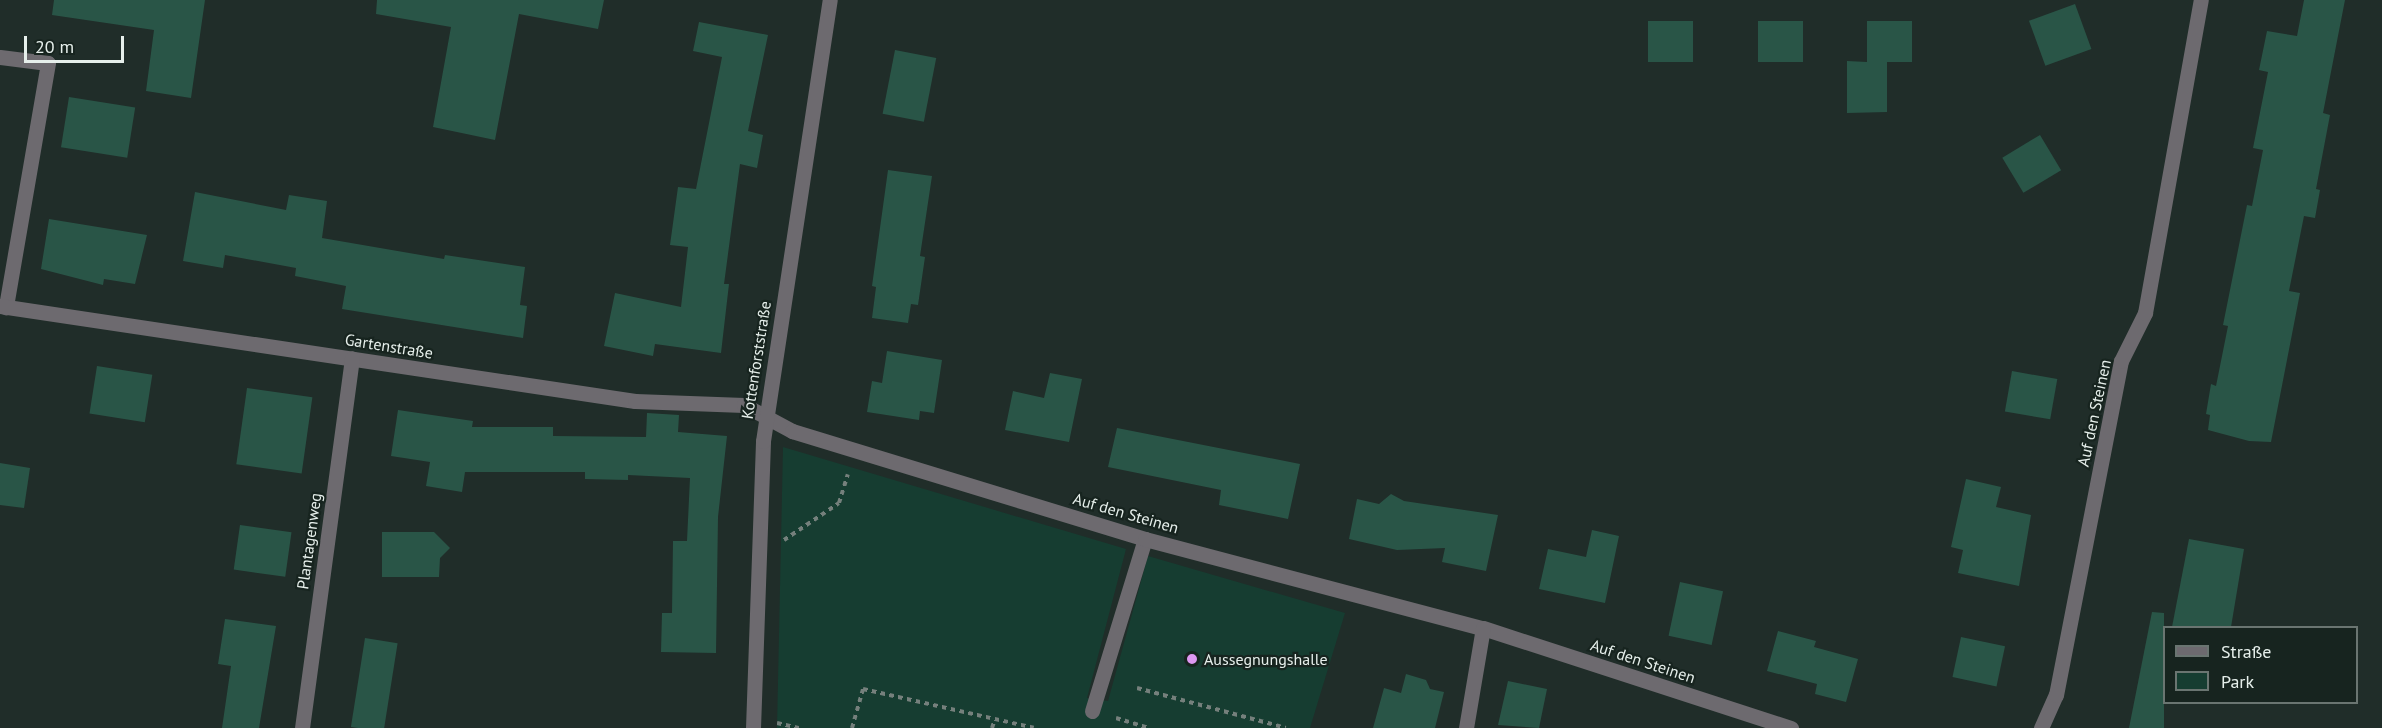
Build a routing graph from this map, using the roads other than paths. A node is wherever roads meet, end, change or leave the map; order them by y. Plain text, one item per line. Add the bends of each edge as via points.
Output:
1 (830, 0) edge
2 (2201, 0) edge
3 (0, 57) edge
4 (3, 306) edge
5 (352, 358) junction
6 (766, 414) junction
7 (1145, 539) junction
8 (1483, 628) junction
9 (1092, 711) road end
10 (302, 728) edge
11 (753, 728) edge
12 (1466, 728) edge
13 (1791, 728) edge
14 (2041, 728) edge

1 - 6 street, Kottenforststraße
2 - 14 street, Auf den Steinen via 2145,313 2121,361 2056,695
3 - 4 street, Gartenstraße via 48,63
4 - 5 street, Gartenstraße
5 - 6 street, Gartenstraße via 635,401 744,405
5 - 10 street, Plantagenweg
6 - 7 street, Auf den Steinen via 792,431
6 - 11 street, Kottenforststraße
7 - 8 street, Auf den Steinen
7 - 9 street
8 - 12 street
8 - 13 street, Auf den Steinen

